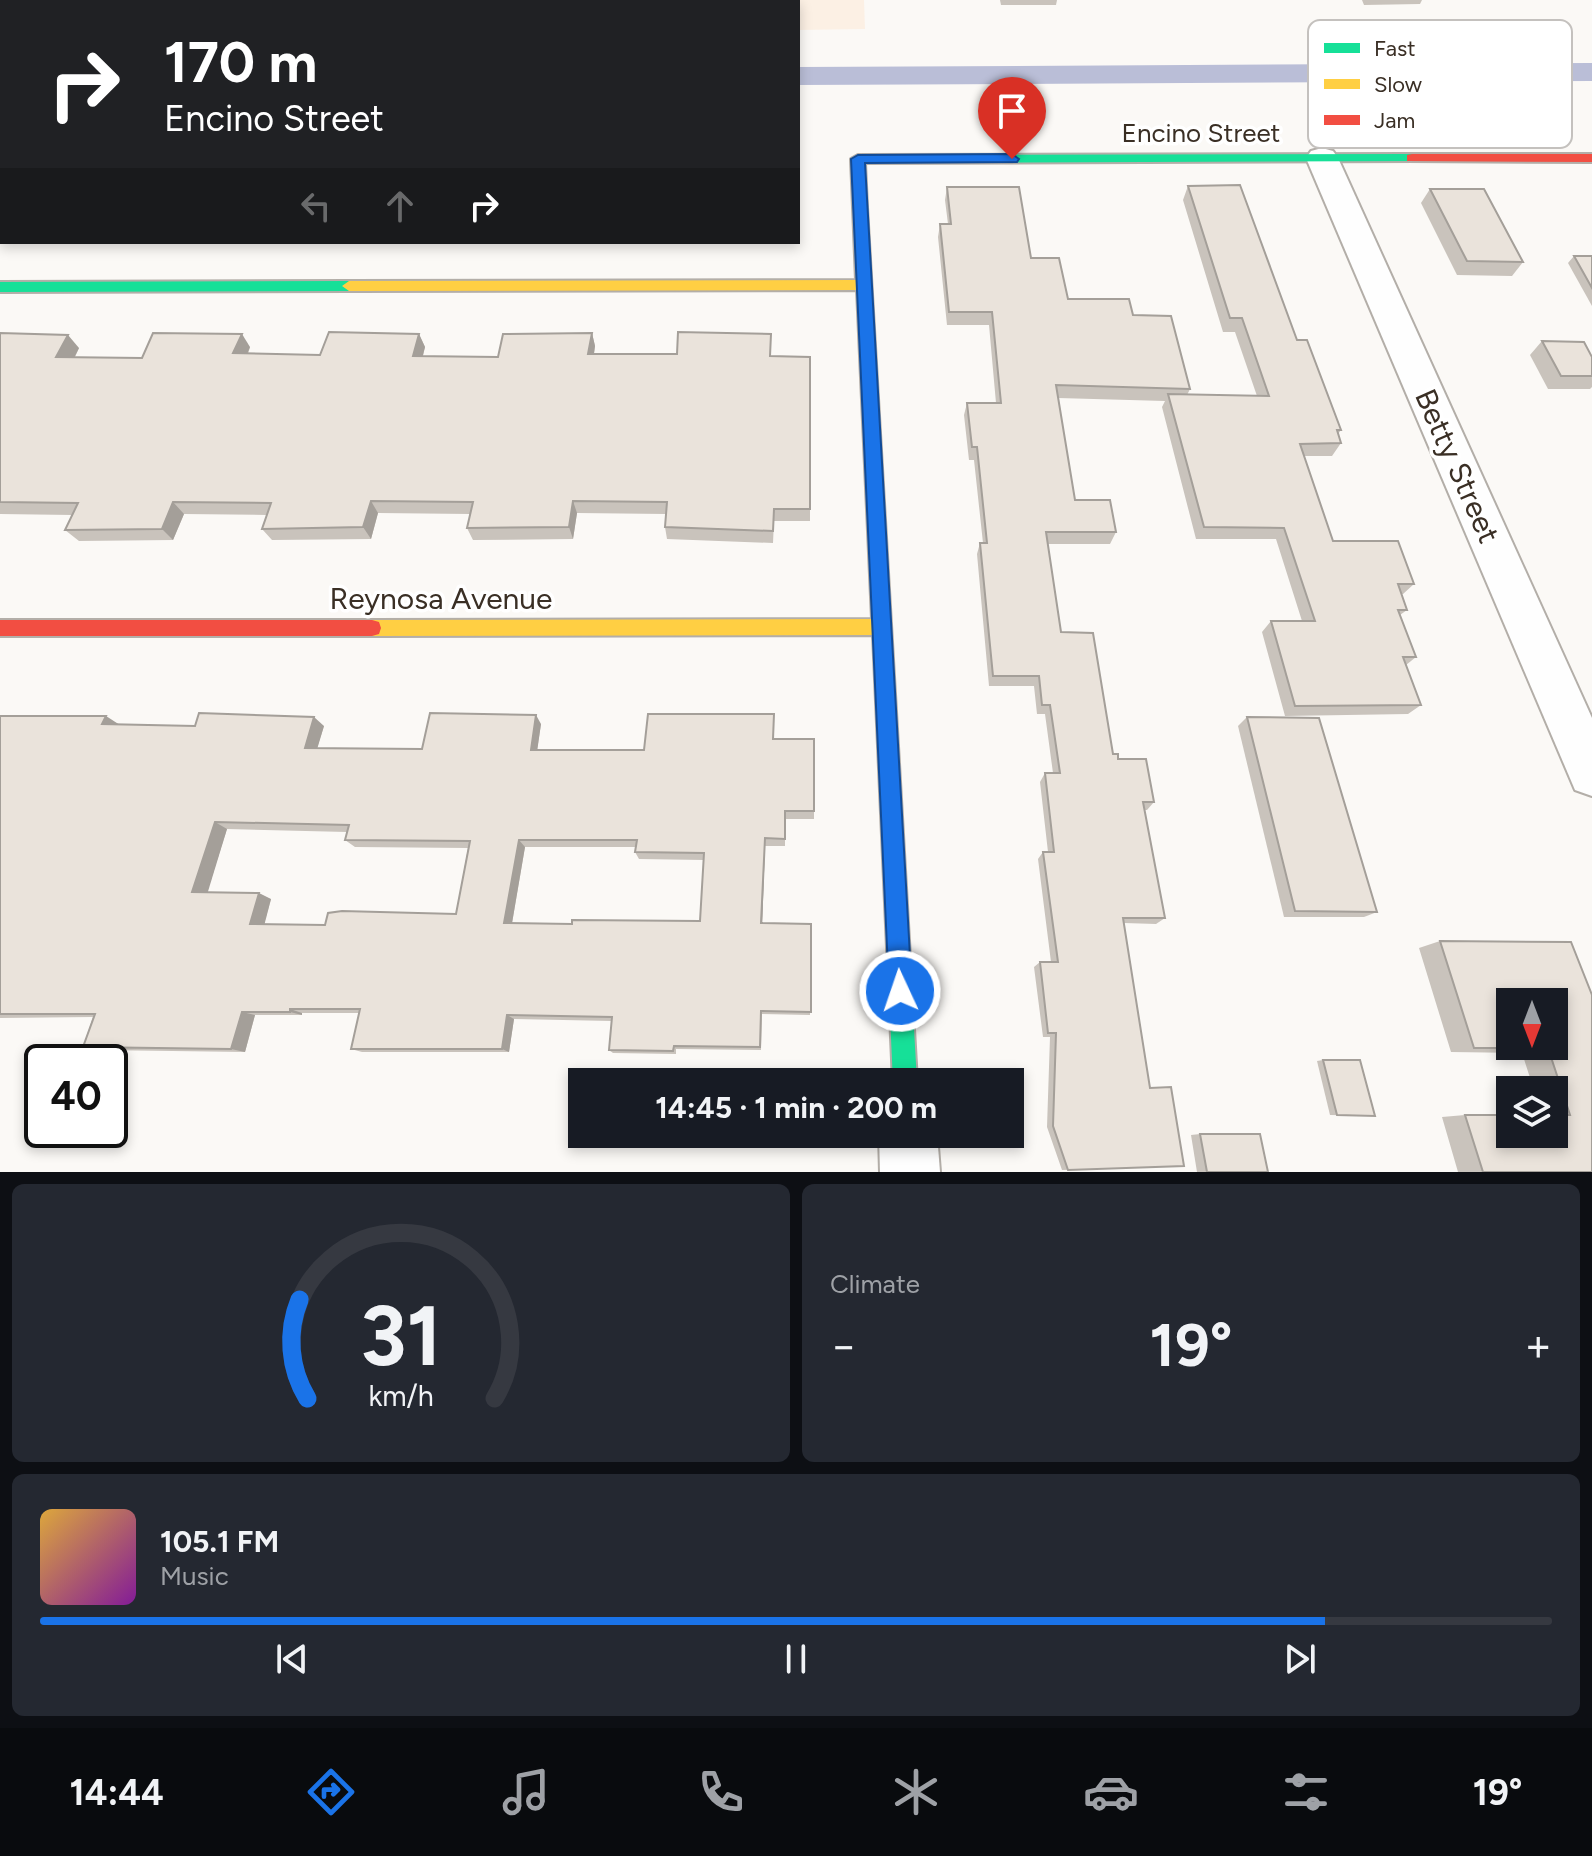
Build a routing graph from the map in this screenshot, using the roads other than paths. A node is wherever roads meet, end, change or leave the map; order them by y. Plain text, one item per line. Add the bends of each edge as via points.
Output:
1 (1322, 158) junction
2 (1592, 158) edge
3 (864, 285) junction
4 (0, 287) edge
5 (882, 627) junction
6 (0, 628) edge
7 (1592, 773) edge
8 (904, 1068) edge
9 (909, 1148) edge
10 (910, 1172) edge

1 - 2 street, Encino Street
1 - 3 street, Encino Street via 858,159
1 - 7 street, Betty Street
3 - 4 street
3 - 5 street
5 - 6 street, Reynosa Avenue
5 - 8 street
9 - 10 street

